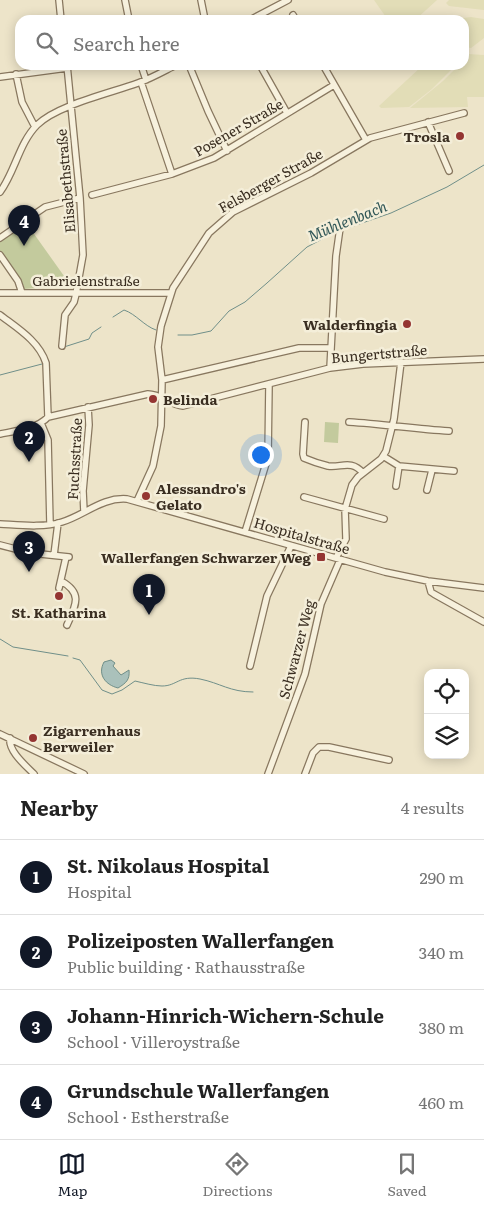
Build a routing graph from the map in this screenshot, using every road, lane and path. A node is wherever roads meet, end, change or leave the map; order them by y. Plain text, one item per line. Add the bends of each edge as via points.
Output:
1 (59, 0) edge
2 (125, 0) edge
3 (201, 0) edge
4 (287, 0) edge
5 (60, 15) edge
6 (128, 15) edge
7 (204, 15) edge
8 (259, 15) edge
9 (45, 70) edge
10 (67, 70) edge
11 (142, 70) edge
12 (166, 70) edge
13 (191, 70) edge
14 (263, 70) edge
15 (326, 70) edge
16 (16, 74) junction
17 (0, 77) edge
18 (144, 81) junction
19 (334, 85) junction
20 (71, 106) junction
21 (287, 113) junction
22 (464, 114) dead end
23 (428, 122) junction
24 (35, 127) junction
25 (366, 140) junction
26 (227, 150) junction
27 (449, 171) dead end
28 (172, 174) junction
29 (0, 192) edge
30 (92, 195) dead end
31 (80, 198) junction
32 (339, 231) dead end
33 (0, 237) edge
34 (0, 255) edge
35 (0, 292) edge
36 (22, 293) junction
37 (171, 293) junction
38 (76, 294) junction
39 (0, 315) edge
40 (62, 346) dead end
41 (331, 348) junction
42 (484, 359) edge
43 (401, 362) junction
44 (330, 368) junction
45 (162, 380) junction
46 (269, 384) junction
47 (162, 398) junction
48 (88, 407) junction
49 (48, 417) junction
50 (41, 422) junction
51 (305, 422) dead end
52 (349, 422) dead end
53 (392, 426) junction
54 (450, 431) dead end
55 (0, 434) edge
56 (383, 456) junction
57 (399, 466) junction
58 (432, 470) junction
59 (454, 471) dead end
60 (363, 473) junction
61 (396, 486) dead end
62 (427, 490) dead end
63 (304, 497) dead end
64 (137, 501) junction
65 (345, 509) junction
66 (84, 512) junction
67 (384, 519) dead end
68 (58, 523) junction
69 (0, 524) edge
70 (50, 524) junction
71 (245, 532) junction
72 (0, 545) edge
73 (291, 546) junction
74 (54, 556) junction
75 (338, 559) junction
76 (428, 580) junction
77 (61, 581) junction
78 (59, 588) dead end
79 (484, 588) edge
80 (484, 622) edge
81 (67, 624) dead end
82 (250, 666) dead end
83 (0, 734) edge
84 (10, 738) junction
85 (389, 760) dead end
86 (34, 774) edge
87 (84, 774) edge
88 (268, 774) edge
89 (305, 774) edge

1 - 5 street
2 - 6 street
3 - 7 street
4 - 8 street
9 - 16 street
10 - 20 street, Elisabethstraße
11 - 18 street
12 - 18 street
13 - 26 street
14 - 21 street
15 - 19 street
16 - 17 street
16 - 24 street via 22,102
18 - 20 street
18 - 28 street
19 - 21 street, Posener Straße
19 - 25 street
20 - 24 street
20 - 31 street, Elisabethstraße
21 - 26 street, Posener Straße
22 - 23 street, Felsberger Straße
23 - 25 street, Felsberger Straße
23 - 27 street
24 - 29 street
25 - 37 street, Felsberger Straße via 226,217 203,240
26 - 28 street, Posener Straße
28 - 30 street, Posener Straße
31 - 33 street via 45,207
31 - 38 street, Elisabethstraße via 83,255
32 - 41 street
34 - 36 street via 18,281
35 - 36 street, Gabrielenstraße
36 - 38 street, Gabrielenstraße
37 - 38 street, Gabrielenstraße
37 - 45 street, Felsberger Straße via 158,340
38 - 40 street, Elisabethstraße via 66,312
39 - 49 street via 36,344 44,356
41 - 44 street
41 - 45 street via 299,348
42 - 43 street, Bungertstraße
43 - 44 street, Bungertstraße
43 - 53 street
44 - 46 street, Bungertstraße
45 - 47 street, Felsberger Straße
46 - 47 street, Bungertstraße via 183,406
46 - 71 street via 268,457
47 - 48 street, Bungertstraße via 148,394
47 - 64 street, Felsberger Straße via 156,456
48 - 49 street, Bungertstraße
48 - 66 street, Fuchsstraße
49 - 50 street
50 - 55 street
50 - 70 street via 48,440
51 - 60 street via 304,458 327,466 344,464 356,467
52 - 53 street
53 - 54 street
53 - 56 street
56 - 57 street
56 - 60 street, Schwarzer Weg
57 - 58 street
57 - 61 street
58 - 59 street
58 - 62 street
60 - 65 street, Schwarzer Weg via 352,485
63 - 65 street
64 - 66 street, Hospitalstraße via 114,499
64 - 71 street, Hospitalstraße
65 - 67 street
65 - 75 street, Schwarzer Weg via 346,539
66 - 68 street, Hospitalstraße
68 - 70 street, Hospitalstraße
68 - 74 street
69 - 70 street, Hospitalstraße
71 - 73 street, Hospitalstraße
72 - 74 street
73 - 75 street, Hospitalstraße
73 - 82 street via 267,596
74 - 77 street via 67,557
75 - 76 street, Hospitalstraße
75 - 88 street, Schwarzer Weg via 321,604 305,674
76 - 79 street, Hospitalstraße
76 - 80 street via 431,592
77 - 78 street
77 - 81 street via 72,588 76,596
83 - 84 street
84 - 86 street via 12,749
84 - 87 street
85 - 89 street via 319,747 313,752

